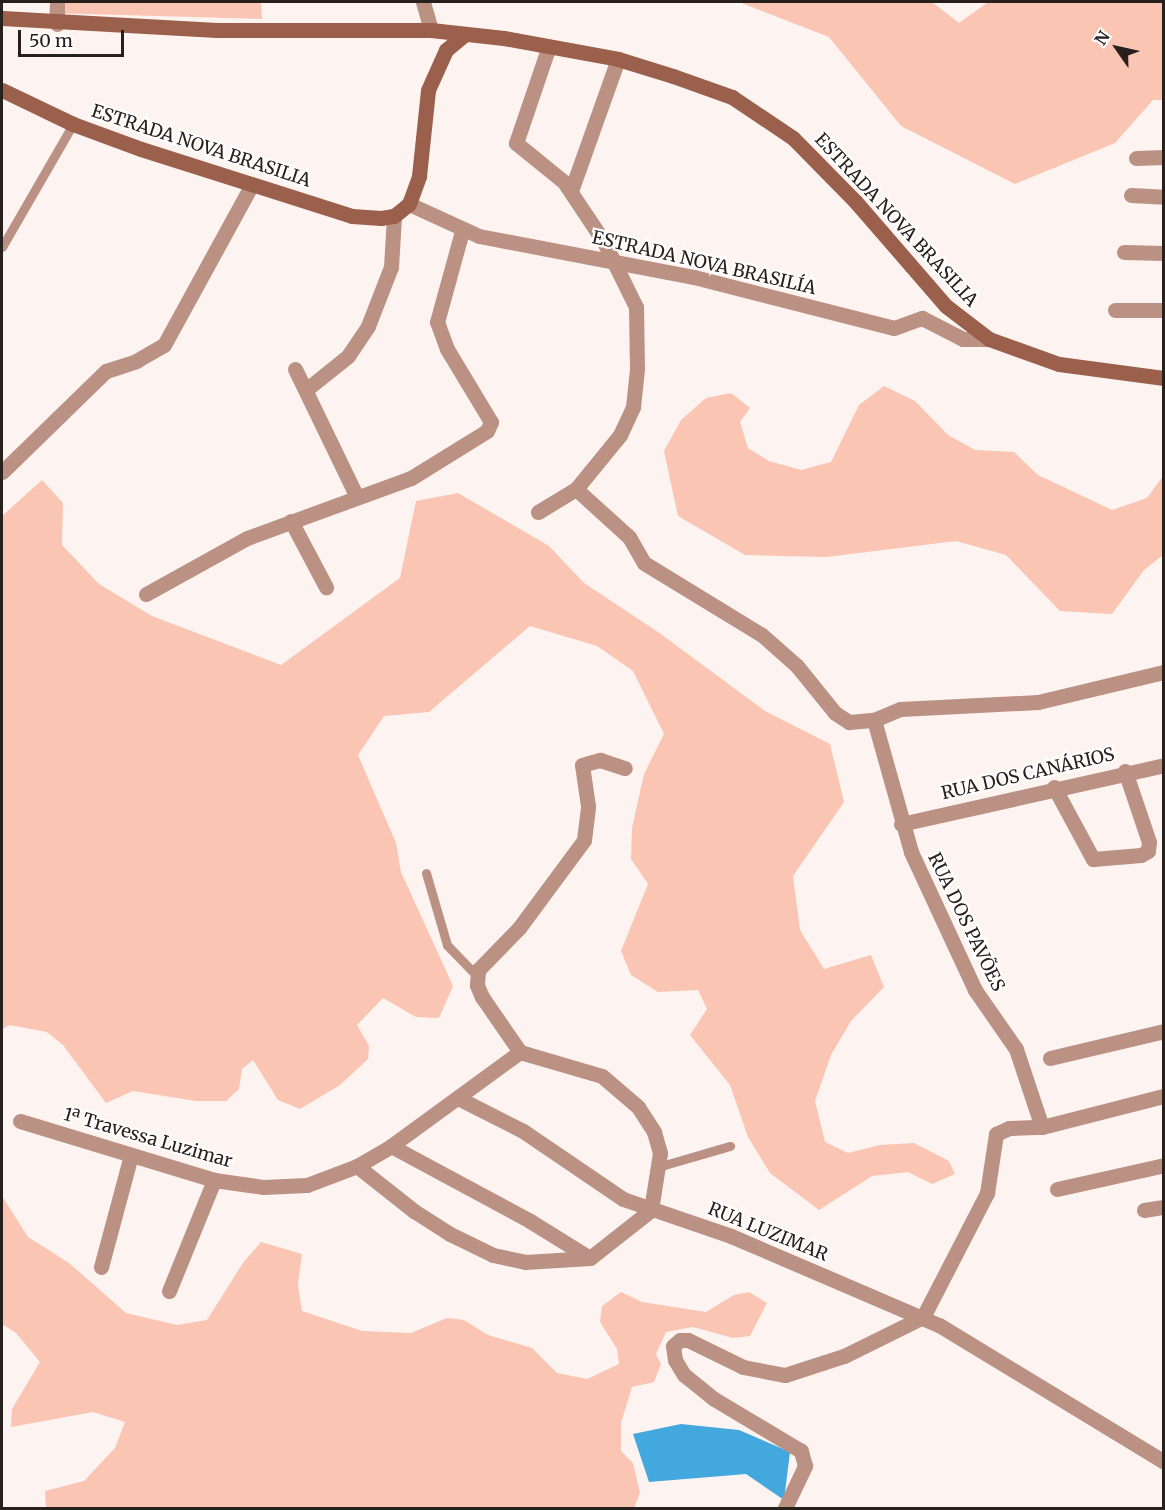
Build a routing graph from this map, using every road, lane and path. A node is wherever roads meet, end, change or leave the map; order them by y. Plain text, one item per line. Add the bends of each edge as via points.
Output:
1 (57, 2) edge
2 (423, 2) edge
3 (2, 18) edge
4 (57, 24) junction
5 (431, 30) junction
6 (465, 34) junction
7 (549, 46) junction
8 (618, 59) junction
9 (2, 90) edge
10 (73, 124) junction
11 (1164, 157) edge
12 (1136, 158) dead end
13 (252, 184) junction
14 (571, 191) junction
15 (1131, 195) dead end
16 (1164, 197) edge
17 (409, 204) junction
18 (394, 216) junction
19 (462, 231) junction
20 (2, 247) edge
21 (1124, 252) dead end
22 (1164, 253) edge
23 (614, 261) junction
24 (1115, 310) dead end
25 (1164, 310) edge
26 (989, 339) junction
27 (296, 369) dead end
28 (1164, 378) edge
29 (306, 389) junction
30 (2, 472) edge
31 (576, 489) junction
32 (357, 497) junction
33 (538, 512) dead end
34 (291, 521) junction
35 (326, 587) dead end
36 (146, 594) dead end
37 (1164, 672) edge
38 (874, 720) junction
39 (1164, 765) edge
40 (625, 768) dead end
41 (1125, 771) junction
42 (1054, 786) junction
43 (901, 824) junction
44 (426, 873) dead end
45 (476, 975) junction
46 (1164, 1031) edge
47 (520, 1052) junction
48 (1050, 1058) dead end
49 (1164, 1096) edge
50 (458, 1098) junction
51 (20, 1121) dead end
52 (1045, 1127) junction
53 (391, 1146) junction
54 (730, 1146) dead end
55 (131, 1155) junction
56 (1164, 1165) edge
57 (357, 1166) junction
58 (661, 1166) junction
59 (214, 1180) junction
60 (1057, 1189) dead end
61 (1164, 1207) edge
62 (651, 1210) junction
63 (1144, 1210) dead end
64 (590, 1258) junction
65 (101, 1267) dead end
66 (169, 1291) dead end
67 (923, 1317) junction
68 (1164, 1462) edge
69 (785, 1509) edge

1 - 4 street
2 - 5 street
3 - 4 street, ESTRADA NOVA BRASILIA
4 - 5 street, ESTRADA NOVA BRASILIA via 262,31
5 - 6 street, ESTRADA NOVA BRASILIA
6 - 7 street, ESTRADA NOVA BRASILIA
6 - 17 street via 446,50 428,90 419,176
7 - 8 street, ESTRADA NOVA BRASILIA
7 - 14 street via 515,140
8 - 14 street
8 - 26 street, ESTRADA NOVA BRASILIA via 714,89 772,122 834,178 946,306
9 - 10 street, ESTRADA NOVA BRASILIA
10 - 13 street, ESTRADA NOVA BRASILIA
10 - 20 lane
11 - 12 street
13 - 18 street, ESTRADA NOVA BRASILIA via 352,216
13 - 30 street via 165,345 106,371
14 - 23 street
15 - 16 street
17 - 18 street
17 - 19 street, ESTRADA NOVA BRASILÍA
18 - 29 street via 391,267 360,341 323,379
19 - 23 street, ESTRADA NOVA BRASILÍA
19 - 32 street via 437,322 447,349 489,417 491,427 458,453 411,478
21 - 22 street
23 - 26 street, ESTRADA NOVA BRASILÍA via 894,328 922,318 963,339
23 - 31 street via 638,315 634,338 636,392 620,435
24 - 25 street
26 - 28 street, ESTRADA NOVA BRASILIA via 1059,364
27 - 29 street
29 - 32 street
31 - 33 street
31 - 38 street via 629,537 644,563 762,635 797,666 835,713 849,722
32 - 34 street
34 - 35 street
34 - 36 street via 247,538
37 - 38 street via 1038,702 900,710
38 - 43 street, RUA DOS PAVÕES via 891,771
39 - 41 street, RUA DOS CANÁRIOS
40 - 45 street via 600,760 582,765 588,806 584,840 555,884 519,928 487,957
41 - 42 street, RUA DOS CANÁRIOS
41 - 42 street via 1149,842 1148,851 1141,855 1093,859
42 - 43 street, RUA DOS CANÁRIOS
43 - 52 street, RUA DOS PAVÕES via 975,990 1016,1049
44 - 45 lane via 447,945
45 - 47 street via 488,1008
46 - 48 street
47 - 50 street, 1ª Travessa Luzimar
47 - 58 street via 612,1081 638,1107 654,1132
49 - 52 street
50 - 53 street, 1ª Travessa Luzimar
50 - 62 street, RUA LUZIMAR via 523,1131 623,1199
51 - 55 street, 1ª Travessa Luzimar
52 - 67 street via 1009,1128 996,1134 987,1193
53 - 57 street, 1ª Travessa Luzimar
53 - 64 street
54 - 58 lane
55 - 59 street, 1ª Travessa Luzimar
55 - 65 street
56 - 60 street
57 - 59 street, 1ª Travessa Luzimar via 307,1185 283,1188
57 - 64 street via 414,1211 493,1255 525,1262
58 - 62 street
59 - 66 street
61 - 63 street
62 - 64 street
62 - 67 street, RUA LUZIMAR via 720,1232
67 - 68 street, RUA LUZIMAR
67 - 69 street via 844,1356 785,1375 743,1367 688,1340 674,1346 675,1360 684,1375 714,1399 801,1451 805,1466

